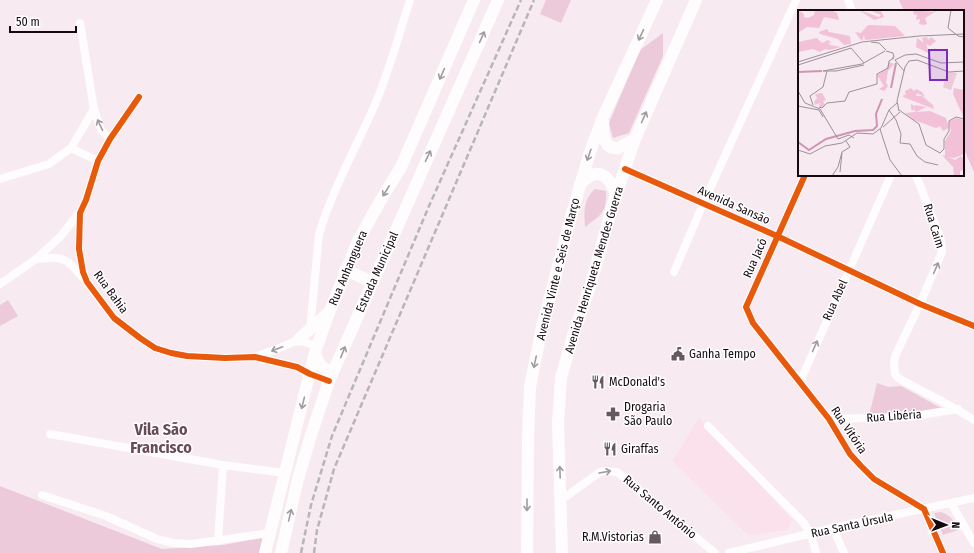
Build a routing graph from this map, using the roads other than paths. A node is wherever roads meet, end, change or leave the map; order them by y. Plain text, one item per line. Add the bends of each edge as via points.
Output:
1 (410, 0) edge
2 (474, 0) edge
3 (498, 0) edge
4 (657, 0) edge
5 (696, 0) edge
6 (796, 0) edge
7 (848, 0) edge
8 (852, 10) edge
9 (80, 23) dead end
10 (138, 97) dead end
11 (94, 109) junction
12 (603, 117) junction
13 (110, 139) junction
14 (635, 139) junction
15 (71, 148) junction
16 (98, 161) junction
17 (625, 169) junction
18 (422, 171) junction
19 (805, 176) edge
20 (891, 176) edge
21 (916, 176) edge
22 (0, 179) edge
23 (580, 184) junction
24 (616, 196) junction
25 (703, 204) junction
26 (80, 213) junction
27 (777, 236) junction
28 (36, 259) junction
29 (849, 269) junction
30 (345, 270) junction
31 (674, 272) dead end
32 (366, 279) junction
33 (86, 282) junction
34 (0, 284) edge
35 (920, 304) junction
36 (746, 307) joint
37 (329, 313) junction
38 (974, 326) edge
39 (352, 328) junction
40 (310, 330) junction
41 (298, 340) junction
42 (316, 349) junction
43 (255, 357) junction
44 (310, 374) junction
45 (331, 377) junction
46 (800, 382) junction
47 (958, 409) junction
48 (829, 419) junction
49 (974, 420) edge
50 (708, 426) dead end
51 (50, 434) dead end
52 (223, 465) junction
53 (285, 473) junction
54 (42, 495) dead end
55 (974, 498) edge
56 (561, 500) junction
57 (950, 503) junction
58 (924, 509) junction
59 (833, 528) junction
60 (270, 533) junction
61 (811, 534) junction
62 (218, 541) junction
63 (974, 543) edge
64 (265, 553) edge
65 (281, 553) edge
66 (527, 553) edge
67 (562, 553) edge
68 (715, 553) edge
69 (729, 553) edge
70 (816, 553) edge
71 (844, 553) edge
72 (943, 553) edge

1 - 40 street via 377,99 323,220 319,234
2 -> 30 main road, Rua Anhanguera via 401,167 358,241
18 -> 3 main road, Estrada Municipal
4 -> 12 main road, Avenida Vinte e Seis de Março
14 -> 5 main road, Avenida Henriqueta Mendes Guerra
6 - 25 street
7 - 8 street
9 - 11 street
10 - 13 street, Rua Bahia
13 -> 11 street via 102,130
11 - 15 street
12 - 14 main road via 603,133 609,147 618,148
12 -> 23 main road, Avenida Vinte e Seis de Março
13 - 16 street, Rua Bahia
14 - 17 main road, Avenida Henriqueta Mendes Guerra
15 - 16 street
15 - 22 street via 50,164
16 - 26 street, Rua Bahia
17 - 24 main road, Avenida Henriqueta Mendes Guerra
17 - 25 street, Avenida Sansão
18 - 32 main road via 408,189
18 - 39 main road, Estrada Municipal
19 - 27 street, Rua Jacó
20 - 29 street, Rua Abel
35 -> 21 street, Rua Caim via 943,249
23 - 24 main road via 591,175 601,175 610,181
23 -> 66 main road, Avenida Vinte e Seis de Março via 542,327 530,387
56 -> 24 main road, Avenida Henriqueta Mendes Guerra via 558,423 561,378
25 - 27 street, Avenida Sansão
25 - 31 street
26 - 28 street via 60,237
26 - 33 street, Rua Bahia via 79,248
27 - 29 street, Avenida Sansão
27 - 36 street, Rua Jacó
28 - 33 street via 66,260 74,265
28 - 34 street
29 - 35 street, Avenida Sansão
46 -> 29 street, Rua Abel
30 - 32 main road
30 - 37 main road, Rua Anhanguera
32 - 39 main road via 354,312
33 - 43 street, Rua Bahia via 114,318 155,348 187,356
35 - 38 street, Avenida Sansão
35 - 47 street, Rua Caim via 896,354 895,374
36 - 46 street, Rua Vitória via 753,323
37 - 40 main road
37 - 42 main road, Rua Anhanguera
45 -> 39 main road, Estrada Municipal
40 - 41 main road
41 - 42 street
41 -> 43 street
42 - 44 main road, Rua Anhanguera
42 - 45 main road via 317,361
43 - 44 street via 297,367
44 - 45 street
44 -> 53 main road, Rua Anhanguera
65 -> 45 main road, Estrada Municipal via 298,480
46 - 48 street, Rua Vitória
47 - 48 street, Rua Libéria via 909,417
47 - 49 street
48 - 58 street, Rua Vitória via 850,454 874,479
50 - 61 street via 803,522
51 - 52 street
52 - 53 street
52 - 62 street
53 - 60 main road, Rua Anhanguera
54 - 62 street via 106,516 157,539 191,544
55 - 57 street, Rua Santa Úrsula
56 - 67 main road, Avenida Henriqueta Mendes Guerra
56 -> 68 street, Rua Santo Antônio via 600,472 617,472
57 - 58 street, Rua Santa Úrsula
57 - 63 street
58 - 59 street, Rua Santa Úrsula
58 - 72 street
59 - 61 street, Rua Santa Úrsula
59 - 71 street
60 - 62 street
60 - 64 main road, Rua Anhanguera
61 - 69 street, Rua Santa Úrsula
61 - 70 street

